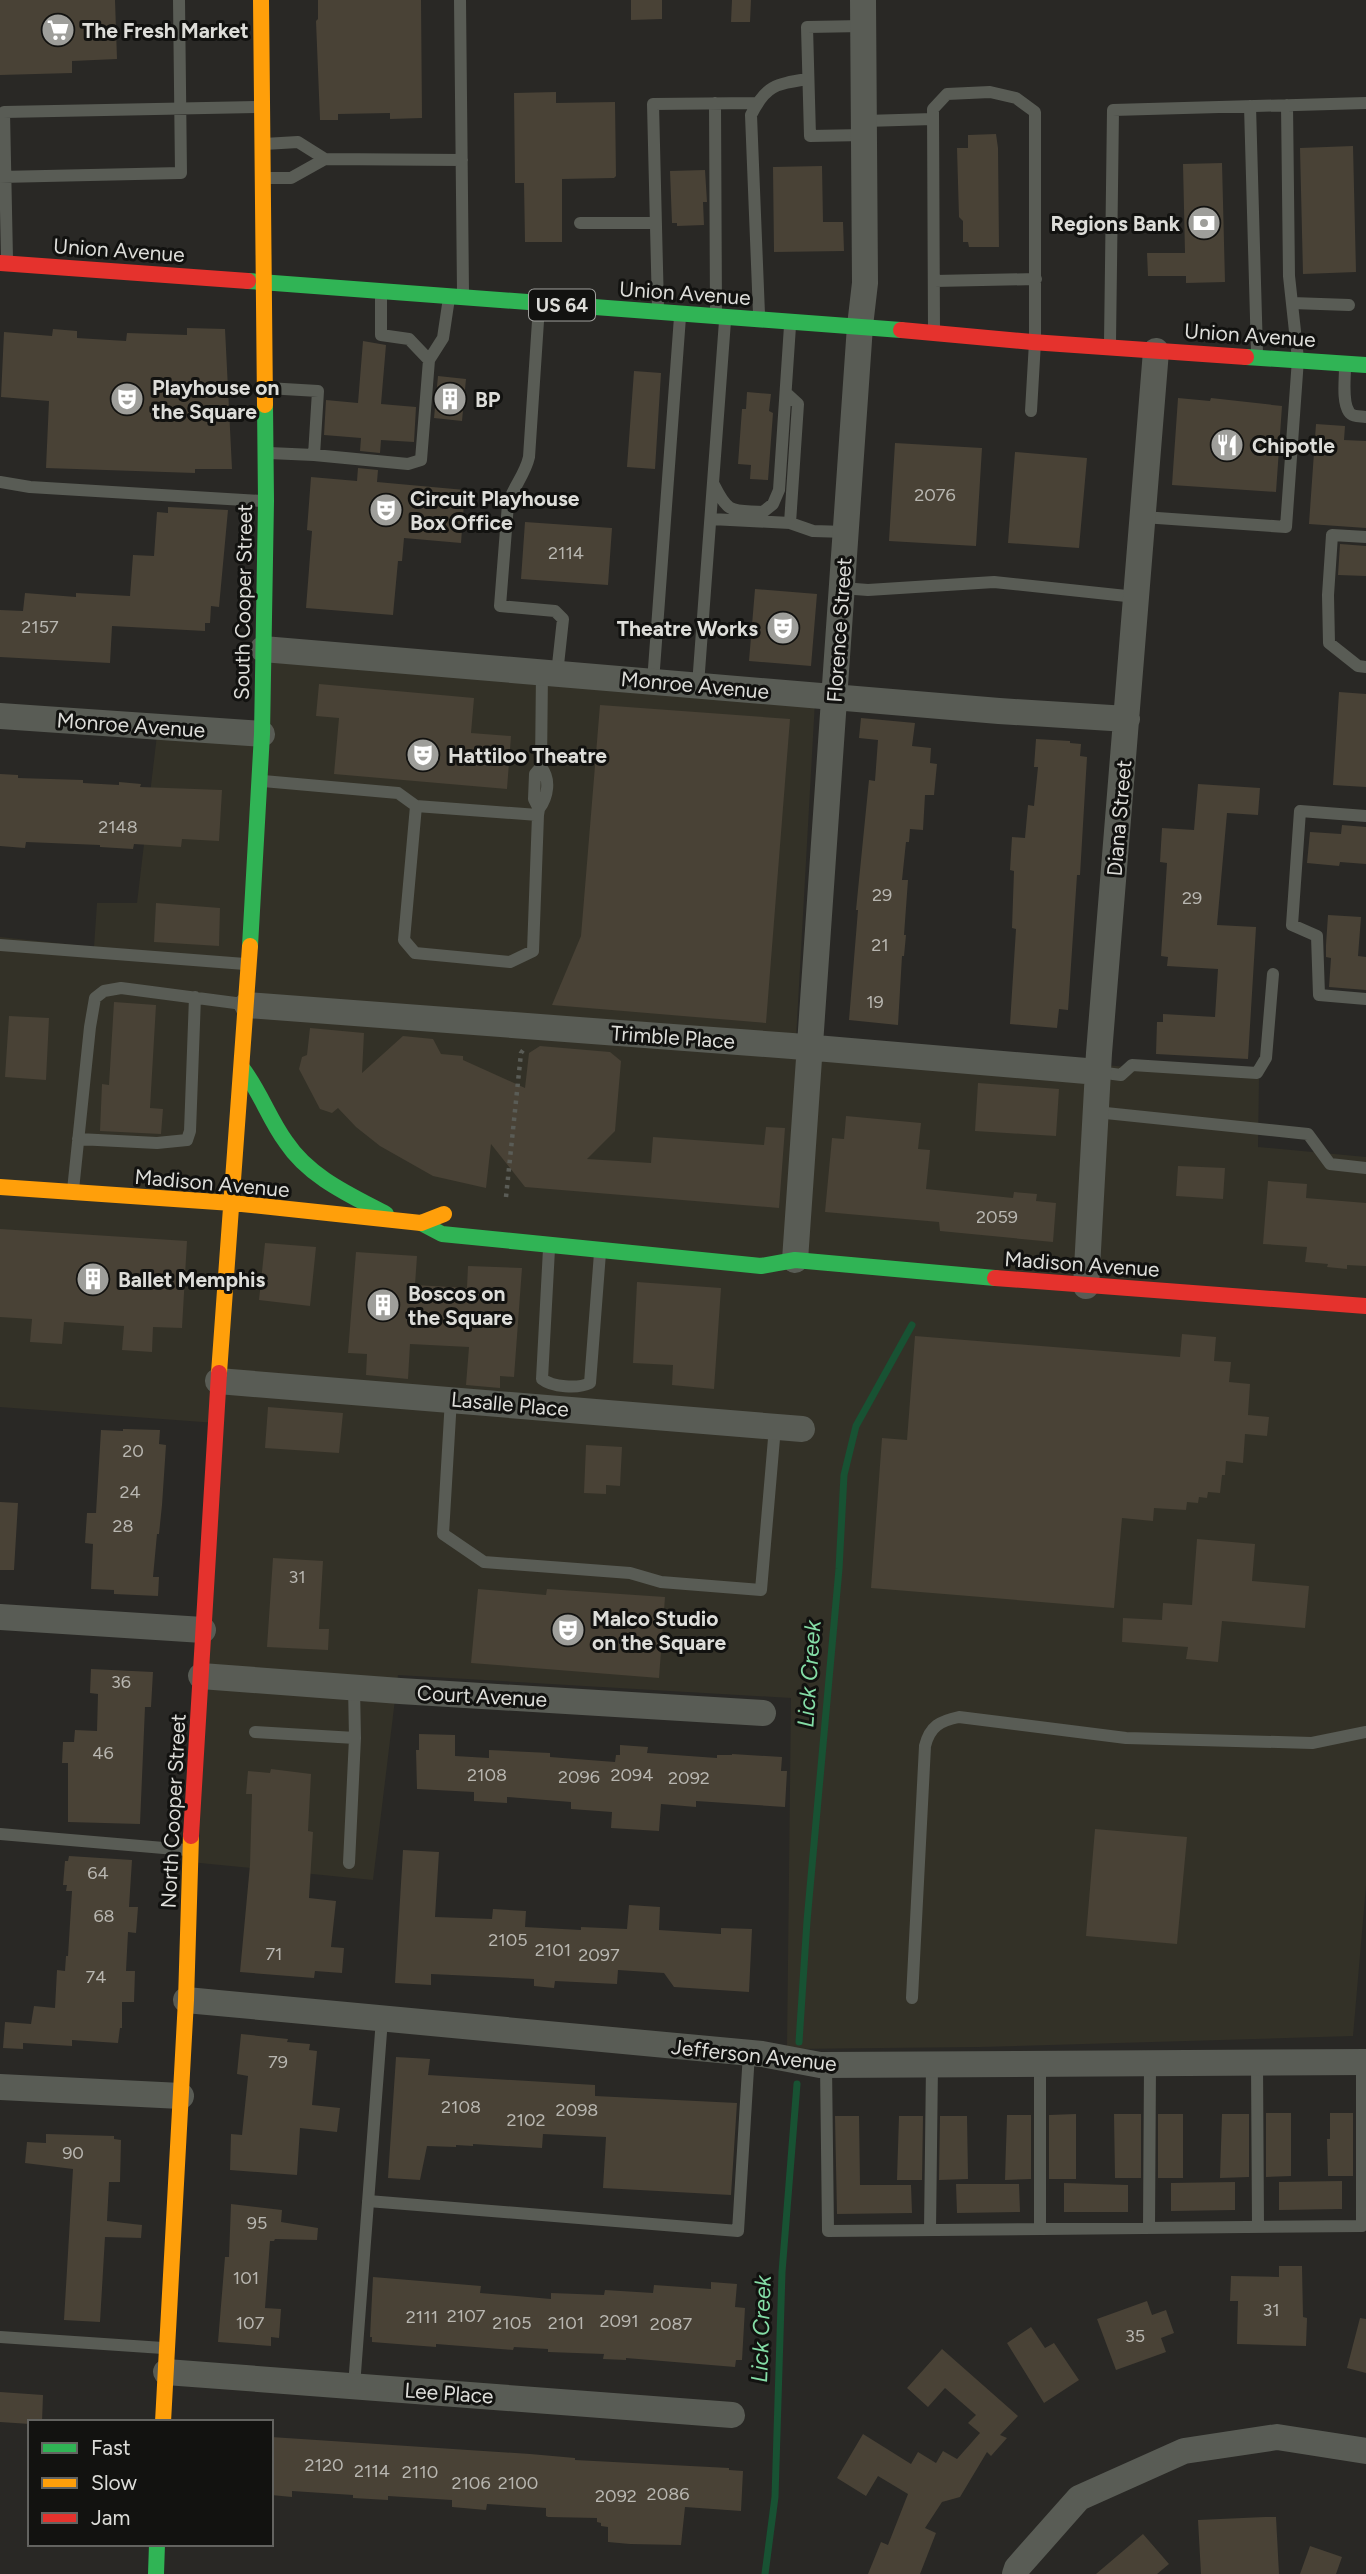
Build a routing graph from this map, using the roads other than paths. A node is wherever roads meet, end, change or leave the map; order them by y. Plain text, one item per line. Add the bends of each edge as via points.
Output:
1 (179, 0) edge
2 (261, 0) edge
3 (460, 0) edge
4 (863, 13) edge
5 (808, 79) junction
6 (715, 103) junction
7 (757, 103) junction
8 (1366, 103) edge
9 (1287, 105) junction
10 (1250, 106) junction
11 (262, 107) junction
12 (181, 108) junction
13 (2, 112) edge
14 (933, 119) junction
15 (865, 128) junction
16 (263, 144) junction
17 (325, 159) junction
18 (462, 160) junction
19 (3, 177) edge
20 (263, 178) junction
21 (580, 223) dead end
22 (656, 223) junction
23 (3, 263) edge
24 (1035, 279) junction
25 (265, 281) junction
26 (934, 281) junction
27 (382, 290) junction
28 (456, 295) junction
29 (539, 303) junction
30 (1293, 303) junction
31 (1349, 305) dead end
32 (658, 312) junction
33 (680, 314) junction
34 (721, 317) junction
35 (759, 319) junction
36 (790, 321) junction
37 (860, 326) junction
38 (934, 334) junction
39 (1035, 342) junction
40 (1110, 346) junction
41 (1156, 351) junction
42 (1257, 357) junction
43 (1298, 359) junction
44 (429, 360) junction
45 (1345, 363) junction
46 (1366, 365) edge
47 (265, 388) junction
48 (786, 393) junction
49 (1031, 411) dead end
50 (1366, 417) edge
51 (265, 453) junction
52 (314, 455) junction
53 (0, 482) edge
54 (713, 485) junction
55 (266, 501) junction
56 (1143, 517) junction
57 (711, 519) junction
58 (790, 523) junction
59 (846, 532) junction
60 (1366, 537) edge
61 (842, 588) junction
62 (1136, 597) junction
63 (262, 649) junction
64 (1366, 667) edge
65 (550, 672) junction
66 (653, 682) junction
67 (698, 685) junction
68 (834, 697) junction
69 (0, 716) edge
70 (1127, 719) junction
71 (262, 734) junction
72 (260, 781) junction
73 (416, 806) junction
74 (539, 812) junction
75 (1366, 816) edge
76 (0, 945) edge
77 (249, 964) junction
78 (1273, 974) dead end
79 (195, 997) junction
80 (1366, 999) edge
81 (247, 1005) junction
82 (811, 1047) junction
83 (242, 1068) junction
84 (1098, 1072) junction
85 (1096, 1112) junction
86 (78, 1139) junction
87 (1366, 1168) edge
88 (0, 1187) edge
89 (72, 1193) junction
90 (232, 1203) junction
91 (460, 1214) dead end
92 (399, 1221) junction
93 (421, 1223) junction
94 (550, 1245) junction
95 (600, 1250) junction
96 (785, 1255) junction
97 (1086, 1286) junction
98 (1366, 1306) edge
99 (218, 1381) junction
100 (559, 1396) junction
101 (451, 1399) junction
102 (775, 1427) junction
103 (802, 1429) dead end
104 (0, 1617) edge
105 (203, 1630) junction
106 (201, 1676) junction
107 (354, 1687) junction
108 (763, 1713) dead end
109 (255, 1732) dead end
110 (1366, 1732) edge
111 (355, 1738) junction
112 (0, 1834) edge
113 (191, 1851) junction
114 (349, 1863) dead end
115 (912, 1998) dead end
116 (186, 2000) junction
117 (382, 2019) junction
118 (749, 2053) junction
119 (1364, 2062) edge
120 (1256, 2063) junction
121 (932, 2064) junction
122 (1040, 2064) junction
123 (1150, 2064) junction
124 (826, 2065) junction
125 (0, 2087) edge
126 (181, 2096) junction
127 (368, 2201) junction
128 (1258, 2227) junction
129 (1149, 2228) junction
130 (1040, 2229) junction
131 (930, 2230) junction
132 (0, 2337) edge
133 (167, 2360) junction
134 (354, 2386) junction
135 (732, 2415) dead end
136 (163, 2420) edge
137 (1366, 2451) edge
138 (157, 2546) edge
139 (156, 2574) edge
140 (1015, 2574) edge

1 - 12 lane
2 - 11 street, South Cooper Street
3 - 18 lane
4 - 5 lane via 807,27
4 - 15 street, Florence Street
5 - 7 lane via 777,84
5 - 15 lane via 810,136
6 - 7 lane
6 - 22 lane via 653,104
6 - 34 lane
7 - 35 lane via 751,115
8 - 9 lane
9 - 10 lane
9 - 30 lane
10 - 40 lane via 1113,110
10 - 42 lane
11 - 12 lane
11 - 16 street, South Cooper Street
12 - 13 lane
12 - 19 lane via 181,173
13 - 19 lane
14 - 15 lane
14 - 24 lane via 933,109 947,94 990,92 1016,98 1035,112
14 - 26 lane
15 - 37 street, Florence Street via 865,283
16 - 17 lane via 298,142
16 - 20 street, South Cooper Street
17 - 18 lane
17 - 20 lane via 291,178
18 - 28 lane
19 - 23 lane
20 - 25 street, South Cooper Street
21 - 22 lane
22 - 32 lane
23 - 25 street, Union Avenue / US 64
24 - 26 lane
24 - 39 lane
25 - 27 street, Union Avenue / US 64
25 - 47 street, South Cooper Street
26 - 38 lane
27 - 28 street, Union Avenue / US 64
27 - 44 lane via 381,335 409,340
28 - 29 street, Union Avenue / US 64
28 - 44 lane via 443,338
29 - 32 street, Union Avenue / US 64
29 - 65 lane via 529,457 508,504 500,606 555,611 563,619
30 - 31 lane
30 - 43 lane
32 - 33 street, Union Avenue / US 64
33 - 34 street, Union Avenue / US 64
33 - 66 lane
34 - 35 street, Union Avenue / US 64
34 - 54 lane
35 - 36 street, Union Avenue / US 64
36 - 37 street, Union Avenue / US 64
36 - 48 lane
37 - 38 street, Union Avenue / US 64
37 - 59 street, Florence Street
38 - 39 street, Union Avenue / US 64
39 - 40 street, Union Avenue / US 64
39 - 49 lane
40 - 41 street, Union Avenue / US 64
41 - 42 street, Union Avenue / US 64
41 - 56 street, Diana Street
42 - 43 street, Union Avenue / US 64
43 - 45 street, Union Avenue / US 64
43 - 56 lane via 1286,527
44 - 52 lane via 421,460 408,464
45 - 46 street, Union Avenue / US 64
45 - 50 lane via 1348,411
47 - 51 street, South Cooper Street
47 - 52 lane via 318,391
48 - 54 lane via 779,490 773,504 763,512 732,510
48 - 58 lane via 798,404
51 - 52 lane
51 - 55 street, South Cooper Street
53 - 55 lane
54 - 57 lane
55 - 63 street, South Cooper Street
56 - 62 street, Diana Street
57 - 58 lane
57 - 67 lane
58 - 59 lane via 813,531
59 - 61 street, Florence Street
60 - 64 lane via 1332,535 1328,595 1329,643 1358,666
61 - 62 lane via 994,582
61 - 68 street, Florence Street
62 - 70 street, Diana Street
63 - 65 street, Monroe Avenue
63 - 71 street, South Cooper Street
65 - 66 street, Monroe Avenue
65 - 74 lane via 541,767 547,774 546,800
66 - 67 street, Monroe Avenue
67 - 68 street, Monroe Avenue
68 - 70 street, Monroe Avenue
68 - 82 street, Florence Street
69 - 71 street, Monroe Avenue
70 - 84 street, Diana Street
71 - 72 street, South Cooper Street
72 - 73 lane via 398,793
72 - 77 street, South Cooper Street
73 - 74 lane
73 - 74 lane via 404,940 415,953 510,962 533,951
75 - 80 lane via 1300,811 1292,925 1317,936 1319,995
76 - 77 lane
77 - 81 street, South Cooper Street
78 - 84 lane via 1266,1058 1257,1073 1132,1065 1121,1074
79 - 81 lane
79 - 86 lane via 121,988 95,998
79 - 86 lane via 187,1140
81 - 82 street, Trimble Place
81 - 83 street, South Cooper Street
82 - 84 street, Trimble Place
82 - 96 street, Florence Street
83 - 90 street, South Cooper Street
83 - 92 street via 292,1151 328,1182
84 - 85 street, Diana Street
85 - 87 lane via 1308,1134 1330,1164
85 - 97 street, Diana Street
86 - 89 lane
88 - 89 street, Madison Avenue
89 - 90 street, Madison Avenue
90 - 92 street, Madison Avenue
90 - 99 street, North Cooper Street
91 - 93 street, Madison Avenue via 447,1213
92 - 93 street, Madison Avenue
93 - 94 street, Madison Avenue via 442,1234
94 - 95 street, Madison Avenue
94 - 100 lane via 542,1379
95 - 96 street, Madison Avenue via 761,1266
95 - 100 lane via 590,1383
96 - 97 street, Madison Avenue
97 - 98 street, Madison Avenue
99 - 101 street, Lasalle Place
99 - 105 street, North Cooper Street
100 - 101 street, Lasalle Place
100 - 102 street, Lasalle Place
101 - 102 lane via 443,1534 484,1562 630,1573 661,1583 761,1590
102 - 103 street, Lasalle Place
104 - 105 street
105 - 106 street, North Cooper Street
106 - 107 street, Court Avenue
106 - 113 street, North Cooper Street
107 - 108 street, Court Avenue
107 - 111 lane
109 - 111 lane
110 - 115 lane via 1312,1743 1126,1738 959,1717 939,1722 925,1746
111 - 114 lane
112 - 113 lane
113 - 116 street, North Cooper Street
116 - 117 street, Jefferson Avenue
116 - 126 street, North Cooper Street
117 - 118 street, Jefferson Avenue
117 - 127 lane
118 - 124 street, Jefferson Avenue
118 - 127 lane via 738,2231
119 - 120 street, Jefferson Avenue
119 - 128 lane via 1362,2226
120 - 123 street, Jefferson Avenue
120 - 128 lane
121 - 122 street, Jefferson Avenue
121 - 124 street, Jefferson Avenue
121 - 131 lane
122 - 123 street, Jefferson Avenue
122 - 130 lane
123 - 129 lane
124 - 131 lane via 828,2231
125 - 126 street
126 - 133 street, North Cooper Street
127 - 134 lane
128 - 129 lane
129 - 130 lane
130 - 131 lane
132 - 133 lane
133 - 134 street, Lee Place
133 - 136 street, North Cooper Street
134 - 135 street, Lee Place
137 - 140 street via 1277,2437 1184,2451 1079,2498
138 - 139 street

